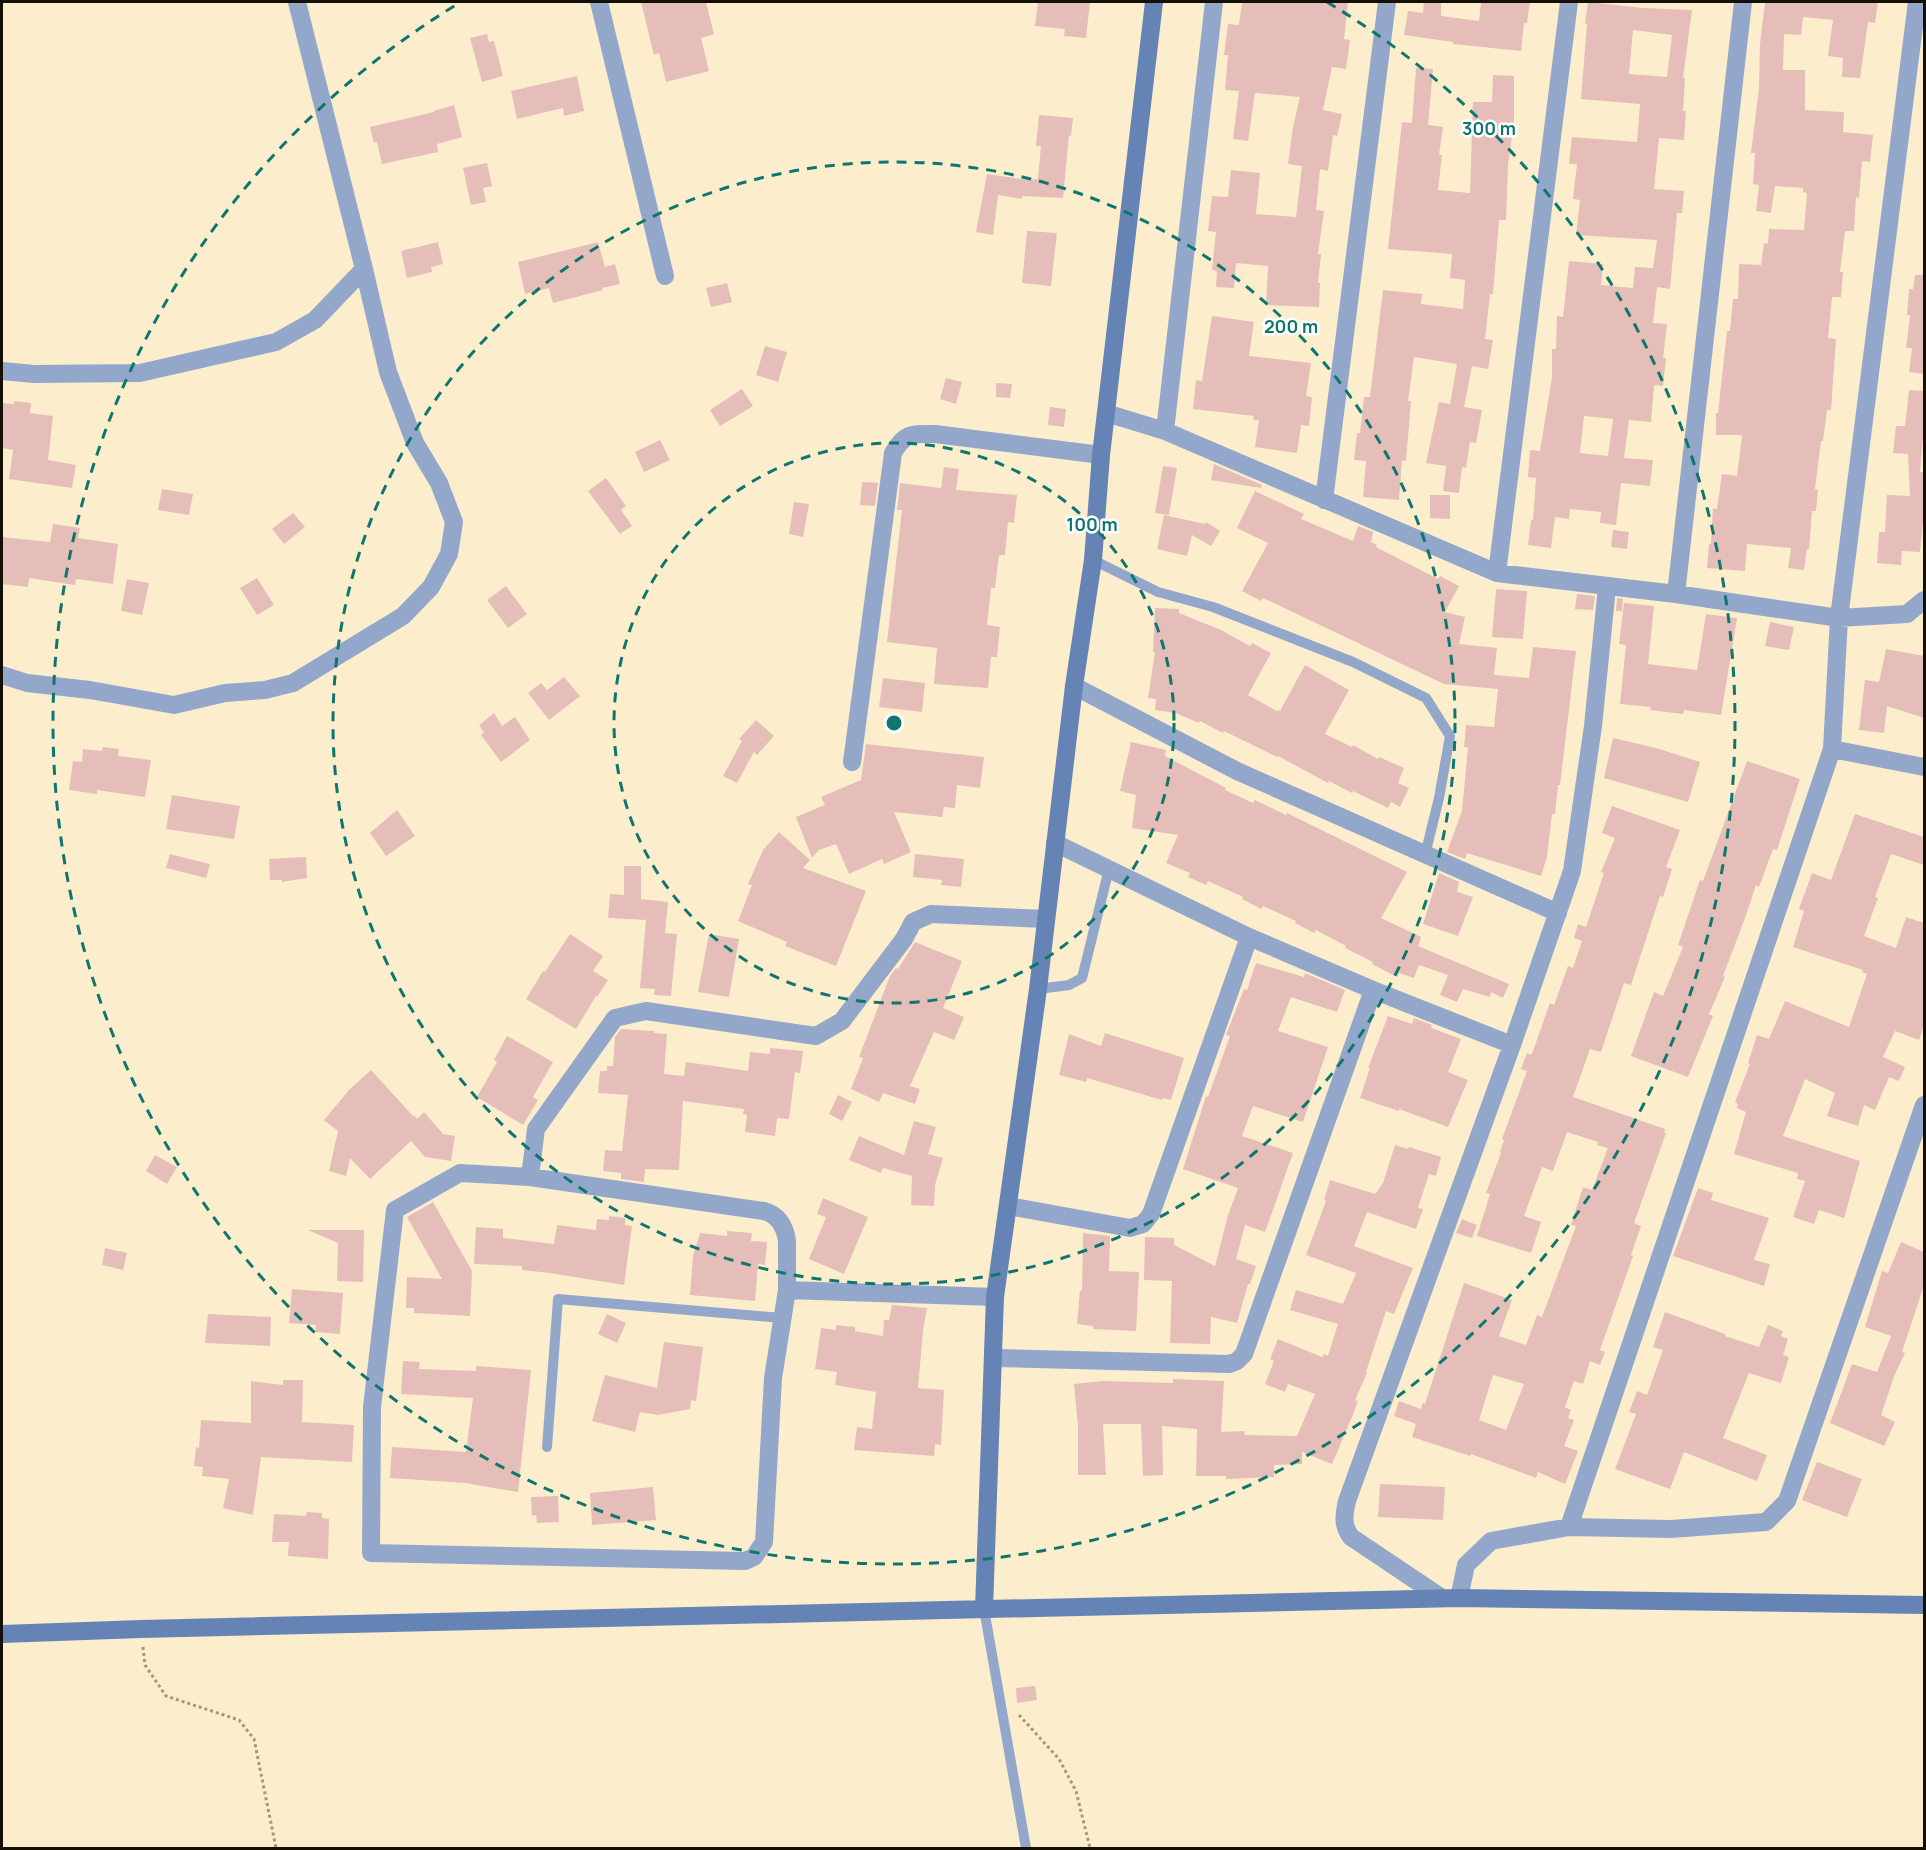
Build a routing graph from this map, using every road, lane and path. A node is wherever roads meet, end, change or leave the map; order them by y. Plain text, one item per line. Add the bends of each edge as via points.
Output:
1 (297, 2) edge
2 (599, 2) edge
3 (1154, 2) edge
4 (1214, 2) edge
5 (1387, 2) edge
6 (1569, 2) edge
7 (1743, 2) edge
8 (1917, 2) edge
9 (364, 269) junction
10 (665, 276) dead end
11 (2, 371) edge
12 (1106, 413) junction
13 (1165, 431) junction
14 (1101, 455) junction
15 (1324, 500) junction
16 (1092, 560) junction
17 (1497, 573) junction
18 (1607, 587) junction
19 (1676, 594) junction
20 (1924, 600) edge
21 (1839, 618) junction
22 (2, 675) edge
23 (1074, 686) junction
24 (1832, 749) junction
25 (852, 762) dead end
26 (1924, 767) edge
27 (1055, 843) junction
28 (1425, 855) junction
29 (1109, 869) junction
30 (1558, 913) junction
31 (1046, 919) junction
32 (1249, 937) junction
33 (1038, 989) junction
34 (1373, 990) junction
35 (1512, 1045) junction
36 (1924, 1105) edge
37 (530, 1177) junction
38 (1008, 1206) junction
39 (787, 1290) junction
40 (995, 1297) junction
41 (782, 1318) junction
42 (994, 1358) junction
43 (547, 1447) dead end
44 (1569, 1527) junction
45 (1450, 1598) junction
46 (1924, 1605) edge
47 (984, 1609) junction
48 (141, 1629) junction
49 (2, 1634) edge
50 (999, 1694) junction
51 (276, 1848) edge
52 (1026, 1848) edge
53 (1090, 1848) edge

1 - 9 street
2 - 10 street
3 - 12 main road
4 - 13 street
5 - 15 street
6 - 17 street
7 - 19 street
8 - 21 street
9 - 11 street via 315,320 276,342 140,373
9 - 22 street via 388,372 415,443 439,483 454,522 449,554 430,587 403,616 293,683 265,690 225,693 174,705 27,683
12 - 13 street
12 - 14 main road
13 - 15 street
14 - 16 main road
14 - 25 street via 935,434 901,439 893,453
15 - 17 street
16 - 23 main road
16 - 28 lane via 1158,592 1213,607 1353,662 1426,698 1450,736
17 - 18 street
18 - 19 street
18 - 30 street via 1593,726 1572,871
19 - 21 street
20 - 21 street via 1907,614
21 - 24 street
23 - 27 main road
23 - 28 street via 1238,771
24 - 26 street
24 - 44 street
27 - 29 street
27 - 31 main road
28 - 30 street
29 - 32 street
29 - 33 lane via 1082,978 1070,986
30 - 35 street
31 - 33 main road
31 - 37 street via 931,914 913,922 842,1021 816,1036 646,1011 615,1018 536,1129
32 - 34 street
32 - 38 street via 1151,1214 1143,1224 1130,1228
33 - 38 main road
34 - 35 street
34 - 42 street via 1244,1354 1237,1361 1229,1364
35 - 45 street via 1344,1518 1345,1530 1351,1537
36 - 44 street via 1786,1501 1766,1521 1671,1529
37 - 39 street via 771,1213 786,1233
37 - 41 street via 460,1173 395,1210 372,1407 371,1553 745,1561 754,1557 765,1542 773,1378
38 - 40 main road
39 - 40 street
39 - 41 street
40 - 42 main road
41 - 43 lane via 558,1299
42 - 47 main road
44 - 45 street via 1491,1541 1466,1565
45 - 46 main road
45 - 47 main road
47 - 48 main road
47 - 50 lane
48 - 49 main road
48 - 51 path via 145,1665 166,1696 239,1720 254,1739
50 - 52 lane
50 - 53 path via 1059,1759 1076,1791

